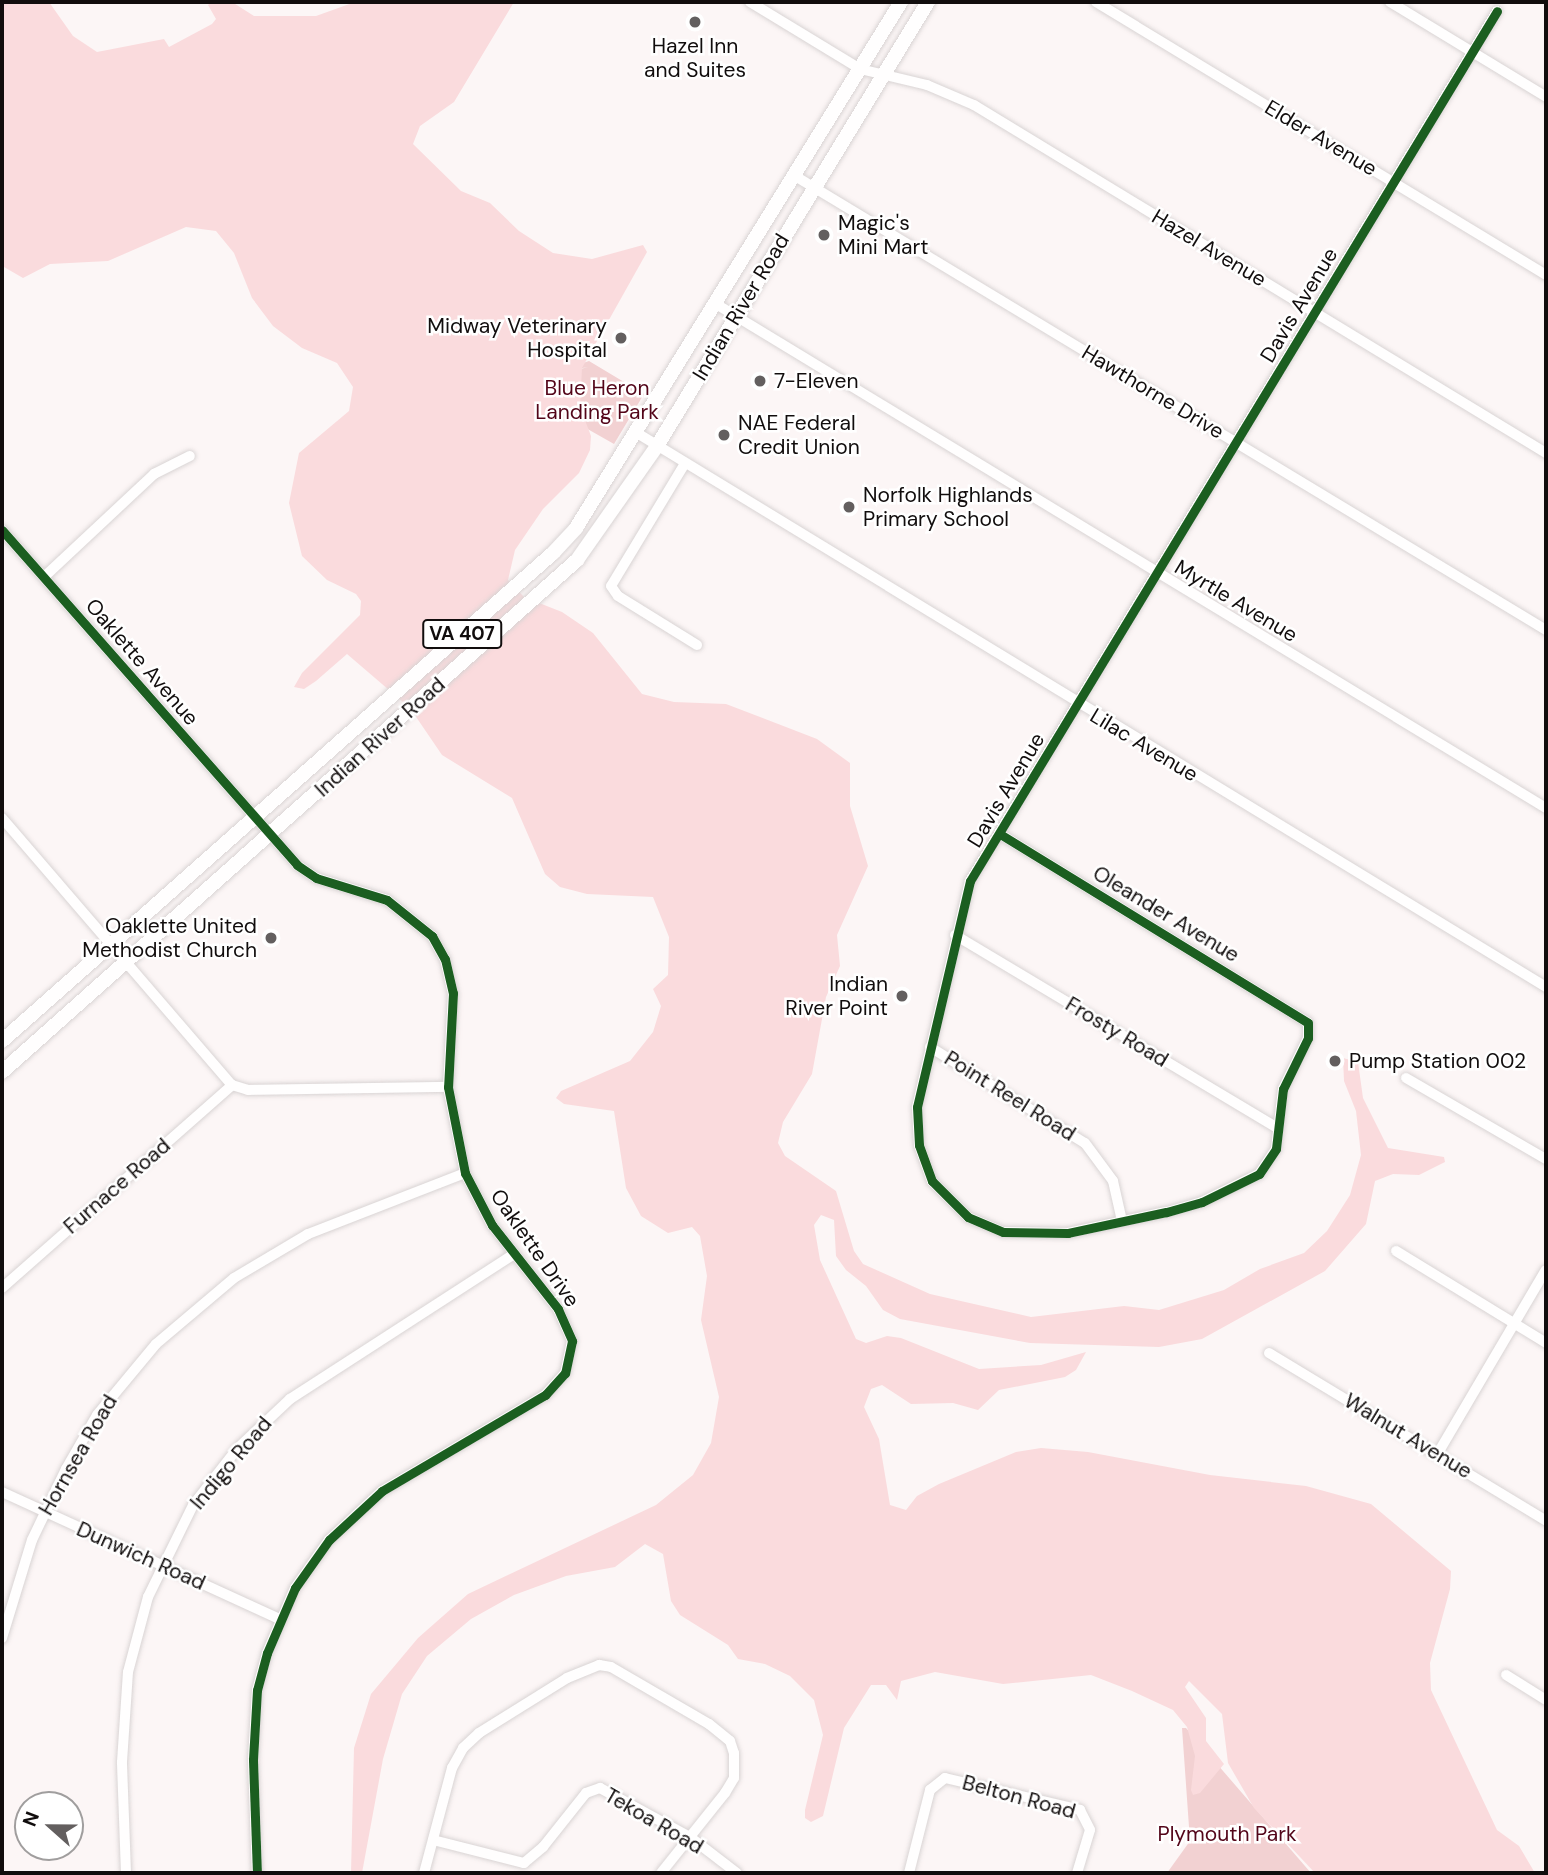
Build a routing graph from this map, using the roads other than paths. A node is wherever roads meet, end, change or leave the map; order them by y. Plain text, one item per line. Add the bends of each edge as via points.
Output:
1 (750, 2) edge
2 (901, 2) edge
3 (928, 2) edge
4 (1096, 2) edge
5 (1390, 2) edge
6 (1497, 11) dead end
7 (1472, 52) junction
8 (860, 69) junction
9 (882, 74) junction
10 (1546, 97) edge
11 (795, 176) junction
12 (1393, 182) junction
13 (814, 187) junction
14 (1546, 275) edge
15 (716, 304) junction
16 (1315, 312) junction
17 (736, 317) junction
18 (637, 433) junction
19 (1236, 443) junction
20 (657, 446) junction
21 (1546, 453) edge
22 (190, 456) dead end
23 (684, 465) junction
24 (2, 530) edge
25 (1157, 573) junction
26 (44, 577) junction
27 (1546, 631) edge
28 (698, 645) dead end
29 (1078, 705) junction
30 (1546, 808) edge
31 (2, 818) edge
32 (254, 819) junction
33 (1000, 834) junction
34 (270, 835) junction
35 (955, 935) junction
36 (112, 944) junction
37 (127, 961) junction
38 (1546, 987) edge
39 (1310, 1028) joint
40 (2, 1041) edge
41 (930, 1047) junction
42 (2, 1072) edge
43 (1406, 1078) dead end
44 (232, 1085) junction
45 (448, 1087) junction
46 (1278, 1128) junction
47 (1546, 1159) edge
48 (465, 1173) junction
49 (1122, 1221) junction
50 (1396, 1251) dead end
51 (514, 1254) junction
52 (1546, 1270) edge
53 (2, 1288) edge
54 (1514, 1323) junction
55 (1546, 1343) edge
56 (1269, 1353) dead end
57 (1438, 1453) junction
58 (2, 1492) edge
59 (44, 1512) junction
60 (1546, 1521) edge
61 (162, 1565) junction
62 (280, 1619) junction
63 (2, 1638) edge
64 (1506, 1675) dead end
65 (1546, 1700) edge
66 (690, 1837) junction
67 (433, 1840) junction
68 (126, 1873) edge
69 (257, 1873) edge
70 (424, 1873) edge
71 (661, 1873) edge
72 (737, 1873) edge
73 (909, 1873) edge
74 (1077, 1873) edge

1 - 8 street, Hazel Avenue
2 - 8 main road, Indian River Road / VA 407
3 - 9 main road, Indian River Road / VA 407
4 - 12 street, Elder Avenue
5 - 7 street
6 - 7 street, Davis Avenue
7 - 10 street
7 - 12 street, Davis Avenue
8 - 9 street, Hazel Avenue
8 - 11 main road, Indian River Road / VA 407
9 - 13 main road, Indian River Road / VA 407
9 - 16 street, Hazel Avenue via 927,85 974,105
11 - 13 street, Hawthorne Drive
11 - 15 main road, Indian River Road / VA 407
12 - 14 street, Elder Avenue
12 - 16 street, Davis Avenue
13 - 17 main road, Indian River Road / VA 407
13 - 19 street, Hawthorne Drive
15 - 17 street, Myrtle Avenue
15 - 18 main road, Indian River Road / VA 407
16 - 19 street, Davis Avenue
16 - 21 street, Hazel Avenue
17 - 20 main road, Indian River Road / VA 407
17 - 25 street, Myrtle Avenue
18 - 20 street, Lilac Avenue
18 - 32 main road, Indian River Road / VA 407 via 562,543
19 - 25 street, Davis Avenue
19 - 27 street, Hawthorne Drive
20 - 23 street, Lilac Avenue
20 - 34 main road, Indian River Road / VA 407 via 577,560
22 - 26 street via 154,474
23 - 28 street via 611,586 618,596
23 - 29 street, Lilac Avenue
24 - 26 street, Oaklette Avenue
25 - 29 street, Davis Avenue
25 - 30 street, Myrtle Avenue
26 - 32 street, Oaklette Avenue
29 - 33 street, Davis Avenue
29 - 38 street, Lilac Avenue
31 - 36 street
32 - 34 street, Oaklette Drive
32 - 36 main road, Indian River Road / VA 407
33 - 35 street, Davis Avenue via 970,881
33 - 39 street, Oleander Avenue via 1295,1012
34 - 37 main road, Indian River Road / VA 407
34 - 45 street, Oaklette Drive via 316,878 387,900 432,936 445,959 453,993
35 - 41 street, Davis Avenue
35 - 46 street, Frosty Road
36 - 37 street
36 - 40 main road, Indian River Road / VA 407
37 - 42 main road, Indian River Road / VA 407
37 - 44 street
39 - 46 street, Davis Avenue via 1283,1089
41 - 49 street, Point Reel Road via 1085,1143 1113,1181
41 - 49 street, Davis Avenue via 916,1133 926,1169 948,1202 979,1223 1018,1234 1068,1233
43 - 47 street
44 - 45 street via 247,1090
44 - 53 street, Furnace Road
45 - 48 street, Oaklette Drive
46 - 49 street, Davis Avenue via 1272,1158 1259,1174 1194,1204
48 - 51 street, Oaklette Drive via 484,1212
48 - 59 street, Hornsea Road via 308,1234 234,1278 194,1309 118,1386 78,1446
50 - 54 street
51 - 61 street, Indigo Road via 474,1284 329,1370 275,1411 210,1481
51 - 62 street, Oaklette Drive via 565,1321 572,1351 565,1373 545,1395 411,1472 353,1515 317,1555
52 - 54 street
54 - 55 street
54 - 57 street
56 - 57 street, Walnut Avenue
57 - 60 street, Walnut Avenue
58 - 59 street, Dunwich Road
59 - 61 street, Dunwich Road
59 - 63 street, Hornsea Road
61 - 62 street, Dunwich Road
61 - 68 street, Indigo Road via 134,1643 123,1713
62 - 69 street, Oaklette Drive via 262,1672 253,1723
64 - 65 street
66 - 67 street, Tekoa Road via 600,1788 586,1793 543,1847 524,1863
66 - 67 street via 734,1778 730,1741 611,1667 588,1668 567,1678 471,1740 452,1768
66 - 71 street
66 - 72 street, Tekoa Road
67 - 70 street
73 - 74 street, Belton Road via 930,1790 938,1781 954,1779 1080,1810 1090,1830

